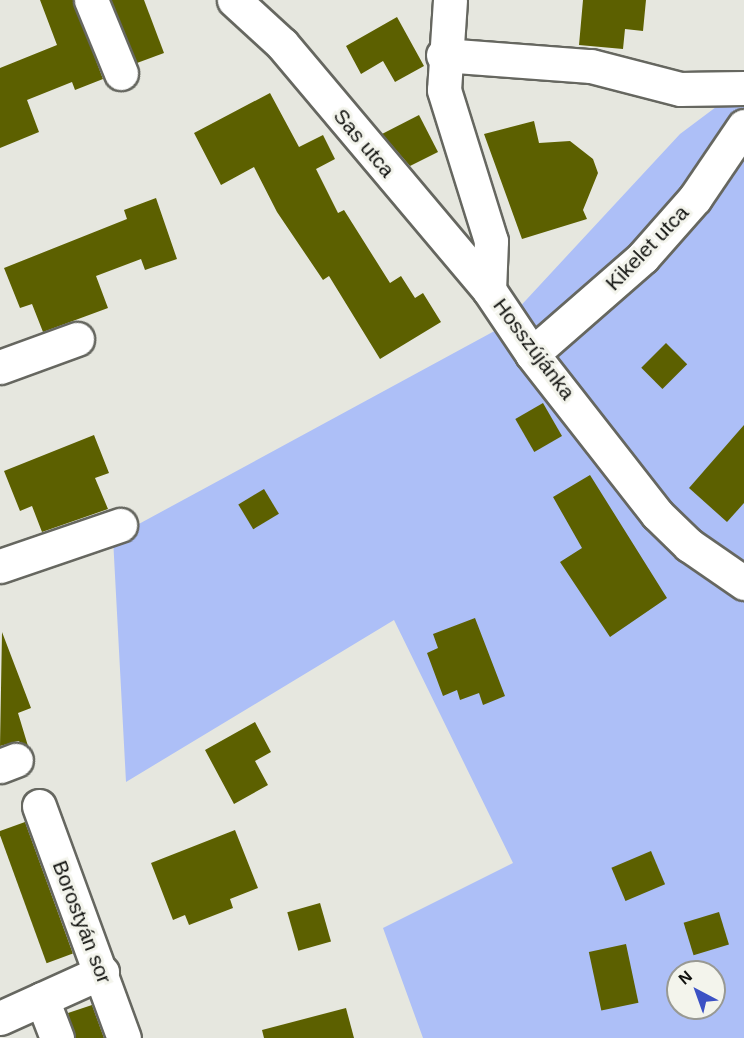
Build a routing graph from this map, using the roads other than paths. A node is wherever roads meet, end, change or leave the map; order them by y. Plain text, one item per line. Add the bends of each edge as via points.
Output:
1 (91, 0) edge
2 (234, 0) edge
3 (450, 0) edge
4 (443, 55) junction
5 (121, 73) dead end
6 (744, 88) edge
7 (744, 126) edge
8 (489, 290) junction
9 (77, 339) dead end
10 (532, 354) junction
11 (0, 367) edge
12 (120, 525) dead end
13 (0, 566) edge
14 (744, 583) edge
15 (39, 806) dead end
16 (102, 972) junction
17 (42, 999) junction
18 (0, 1018) edge
19 (57, 1038) edge
20 (124, 1038) edge

1 - 5 street
2 - 8 street, Sas utca via 282,44
3 - 4 street, Hosszújánka
4 - 6 street via 591,66 680,89
4 - 8 street, Hosszújánka via 444,90 491,241
7 - 10 street, Kikelet utca via 695,198 643,257
8 - 10 street, Hosszújánka
9 - 11 street
10 - 14 street, Hosszújánka via 670,528
12 - 13 street
15 - 16 street, Borostyán sor
16 - 17 street
16 - 20 street, Borostyán sor
17 - 18 street
17 - 19 street

